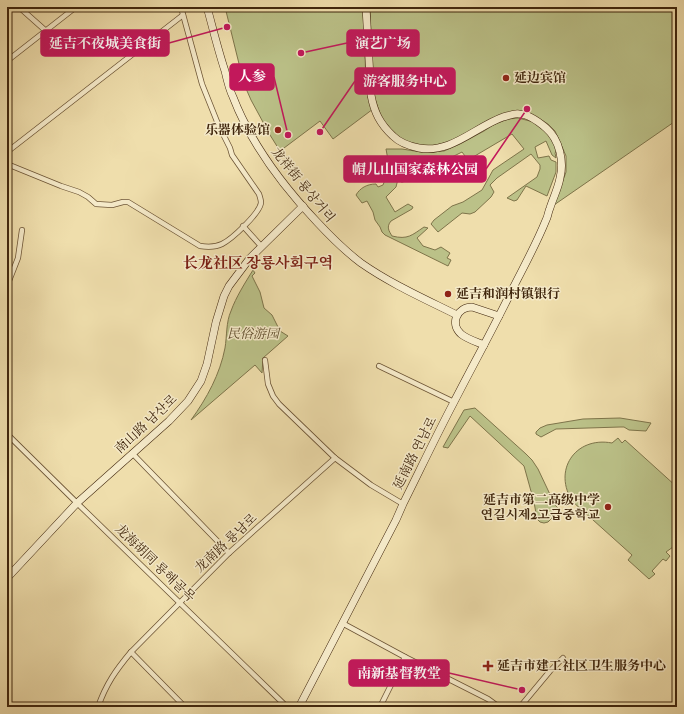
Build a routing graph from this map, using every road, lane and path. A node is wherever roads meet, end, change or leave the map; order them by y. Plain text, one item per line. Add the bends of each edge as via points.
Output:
1 (19, 7) edge
2 (76, 7) edge
3 (181, 7) edge
4 (207, 7) edge
5 (366, 7) edge
6 (183, 15) junction
7 (46, 31) junction
8 (7, 61) edge
9 (7, 152) edge
10 (7, 164) edge
11 (303, 206) junction
12 (243, 226) junction
13 (22, 230) dead end
14 (261, 246) junction
15 (7, 286) edge
16 (457, 315) junction
17 (499, 316) junction
18 (484, 345) junction
19 (265, 360) dead end
20 (379, 366) dead end
21 (454, 402) junction
22 (7, 434) edge
23 (132, 453) junction
24 (335, 458) junction
25 (77, 503) junction
26 (402, 504) junction
27 (229, 553) junction
28 (7, 578) edge
29 (180, 603) junction
30 (342, 623) junction
31 (132, 652) junction
32 (405, 657) junction
33 (563, 658) dead end
34 (98, 707) edge
35 (185, 707) edge
36 (287, 707) edge
37 (299, 707) edge
38 (380, 707) edge
39 (499, 707) edge
40 (520, 707) edge

1 - 7 street
2 - 7 street
3 - 6 street
4 - 11 street, 龙祥街 룡상거리 via 232,96 244,122 271,167
5 - 17 street, 延南路 연남로 via 373,106 381,122 402,143 423,149 453,144 493,121 518,114 541,123 555,140 562,168 557,190 547,219
6 - 9 street
6 - 12 street via 202,84 218,124 232,155 261,198 257,212
7 - 8 street
10 - 12 street via 88,196 96,204 128,202 200,246 223,244
11 - 14 street, 南山路 남산로
11 - 16 street, 龙祥街 룡상거리 via 333,240 361,263 384,278
12 - 14 street
13 - 15 street via 18,258
14 - 23 street, 南山路 남산로 via 228,286 201,381 176,414
16 - 17 street via 463,309 472,307
16 - 18 street via 456,325 460,333
17 - 18 street, 延南路 연남로
18 - 21 street, 延南路 연남로
19 - 24 street via 268,384 276,400
20 - 21 street
21 - 26 street, 延南路 연남로
22 - 25 street, 龙海胡同 룡해골목
23 - 25 street, 南山路 남산로
23 - 27 street
24 - 26 street
24 - 27 street, 龙南路 룡남로
25 - 28 street, 南山路 남산로
25 - 29 street, 龙海胡同 룡해골목
26 - 30 street, 延南路 연남로
27 - 29 street, 龙南路 룡남로
29 - 31 street, 龙南路 룡남로
29 - 36 street, 龙海胡同 룡해골목
30 - 32 street
30 - 37 street, 延南路 연남로
31 - 34 street, 龙南路 룡남로 via 108,682
31 - 35 street
32 - 38 street
32 - 39 street
33 - 40 street

